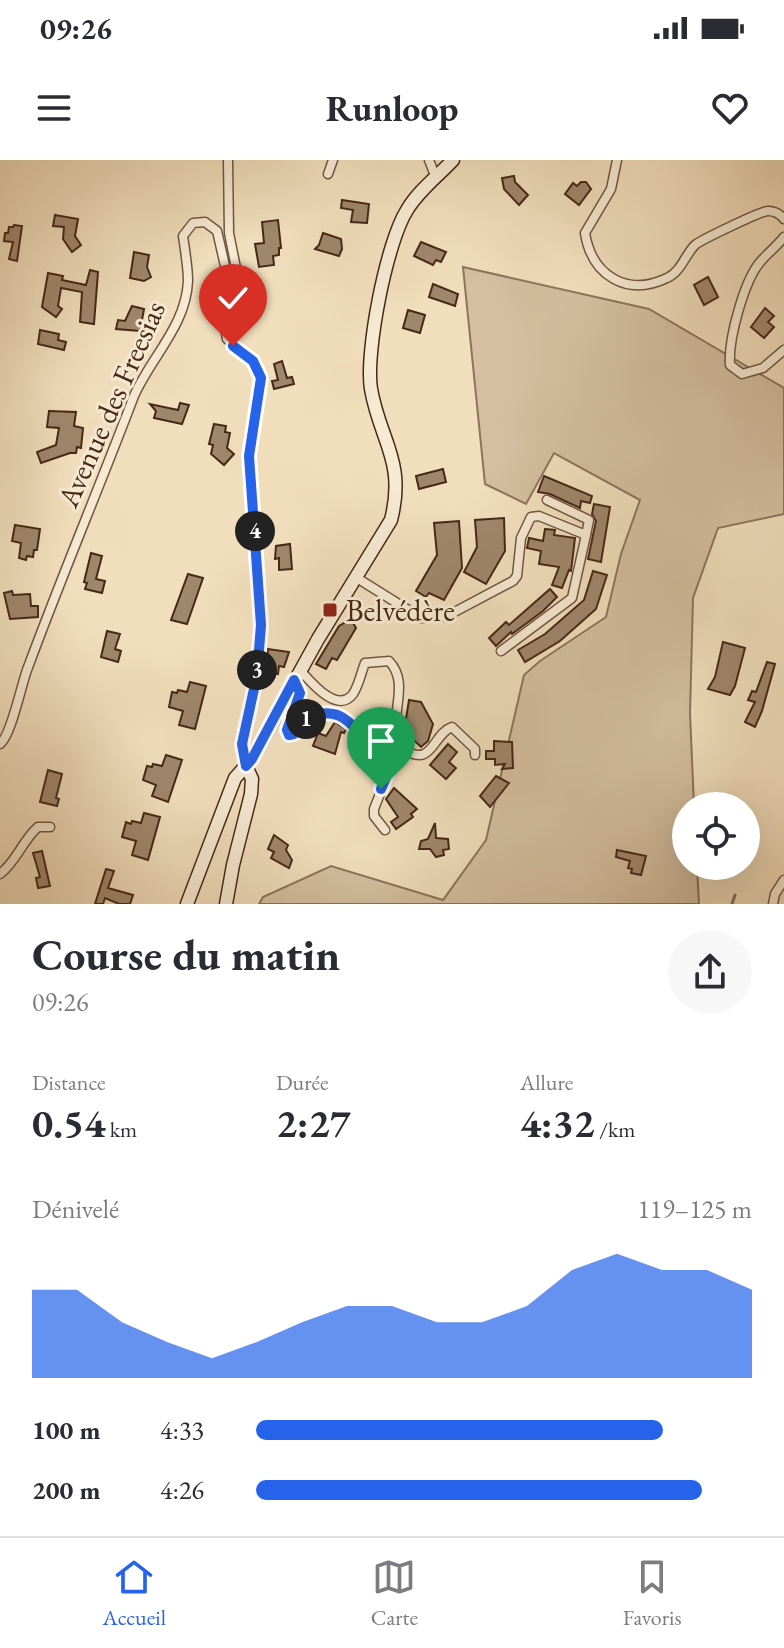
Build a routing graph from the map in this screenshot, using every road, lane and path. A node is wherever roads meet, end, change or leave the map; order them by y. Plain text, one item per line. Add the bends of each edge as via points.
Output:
1 (228, 160) edge
2 (333, 160) edge
3 (429, 160) edge
4 (453, 160) edge
5 (617, 160) edge
6 (328, 174) dead end
7 (436, 178) junction
8 (784, 219) edge
9 (784, 237) edge
10 (231, 292) junction
11 (784, 350) edge
12 (547, 500) dead end
13 (586, 535) junction
14 (357, 578) junction
15 (501, 651) dead end
16 (297, 675) junction
17 (0, 744) edge
18 (475, 755) dead end
19 (246, 766) junction
20 (50, 827) dead end
21 (385, 830) dead end
22 (0, 874) edge
23 (784, 880) edge
24 (187, 904) edge
25 (226, 904) edge
26 (773, 904) edge

1 - 10 street via 229,233 239,283
2 - 6 street
3 - 7 street
4 - 7 main road
5 - 8 street via 606,199 585,233 590,252 624,285 668,278 695,246 767,211
7 - 14 main road via 409,207 387,260 370,372 397,472 396,502
9 - 11 street via 760,261 747,285 728,349 730,365 742,374 763,368
10 - 17 street, Avenue des Freesias via 217,231 209,223 193,223 183,236 188,280 183,307 141,379
10 - 19 street, Avenue des Freesias via 227,339 253,361 261,378 249,456 261,625 242,744
12 - 13 street via 589,520
13 - 14 street via 531,517 513,581 447,616 421,618
13 - 15 street via 572,598
14 - 16 main road
16 - 18 street via 326,696 347,699 355,692 365,663 389,661 399,675 395,731 402,748 414,754 429,752 452,727
16 - 19 main road
16 - 21 street via 300,693 289,735 310,715 328,712 349,720 392,753 374,809
19 - 24 main road via 230,788
19 - 25 main road via 251,794
20 - 22 street via 38,827 29,835
23 - 26 street

